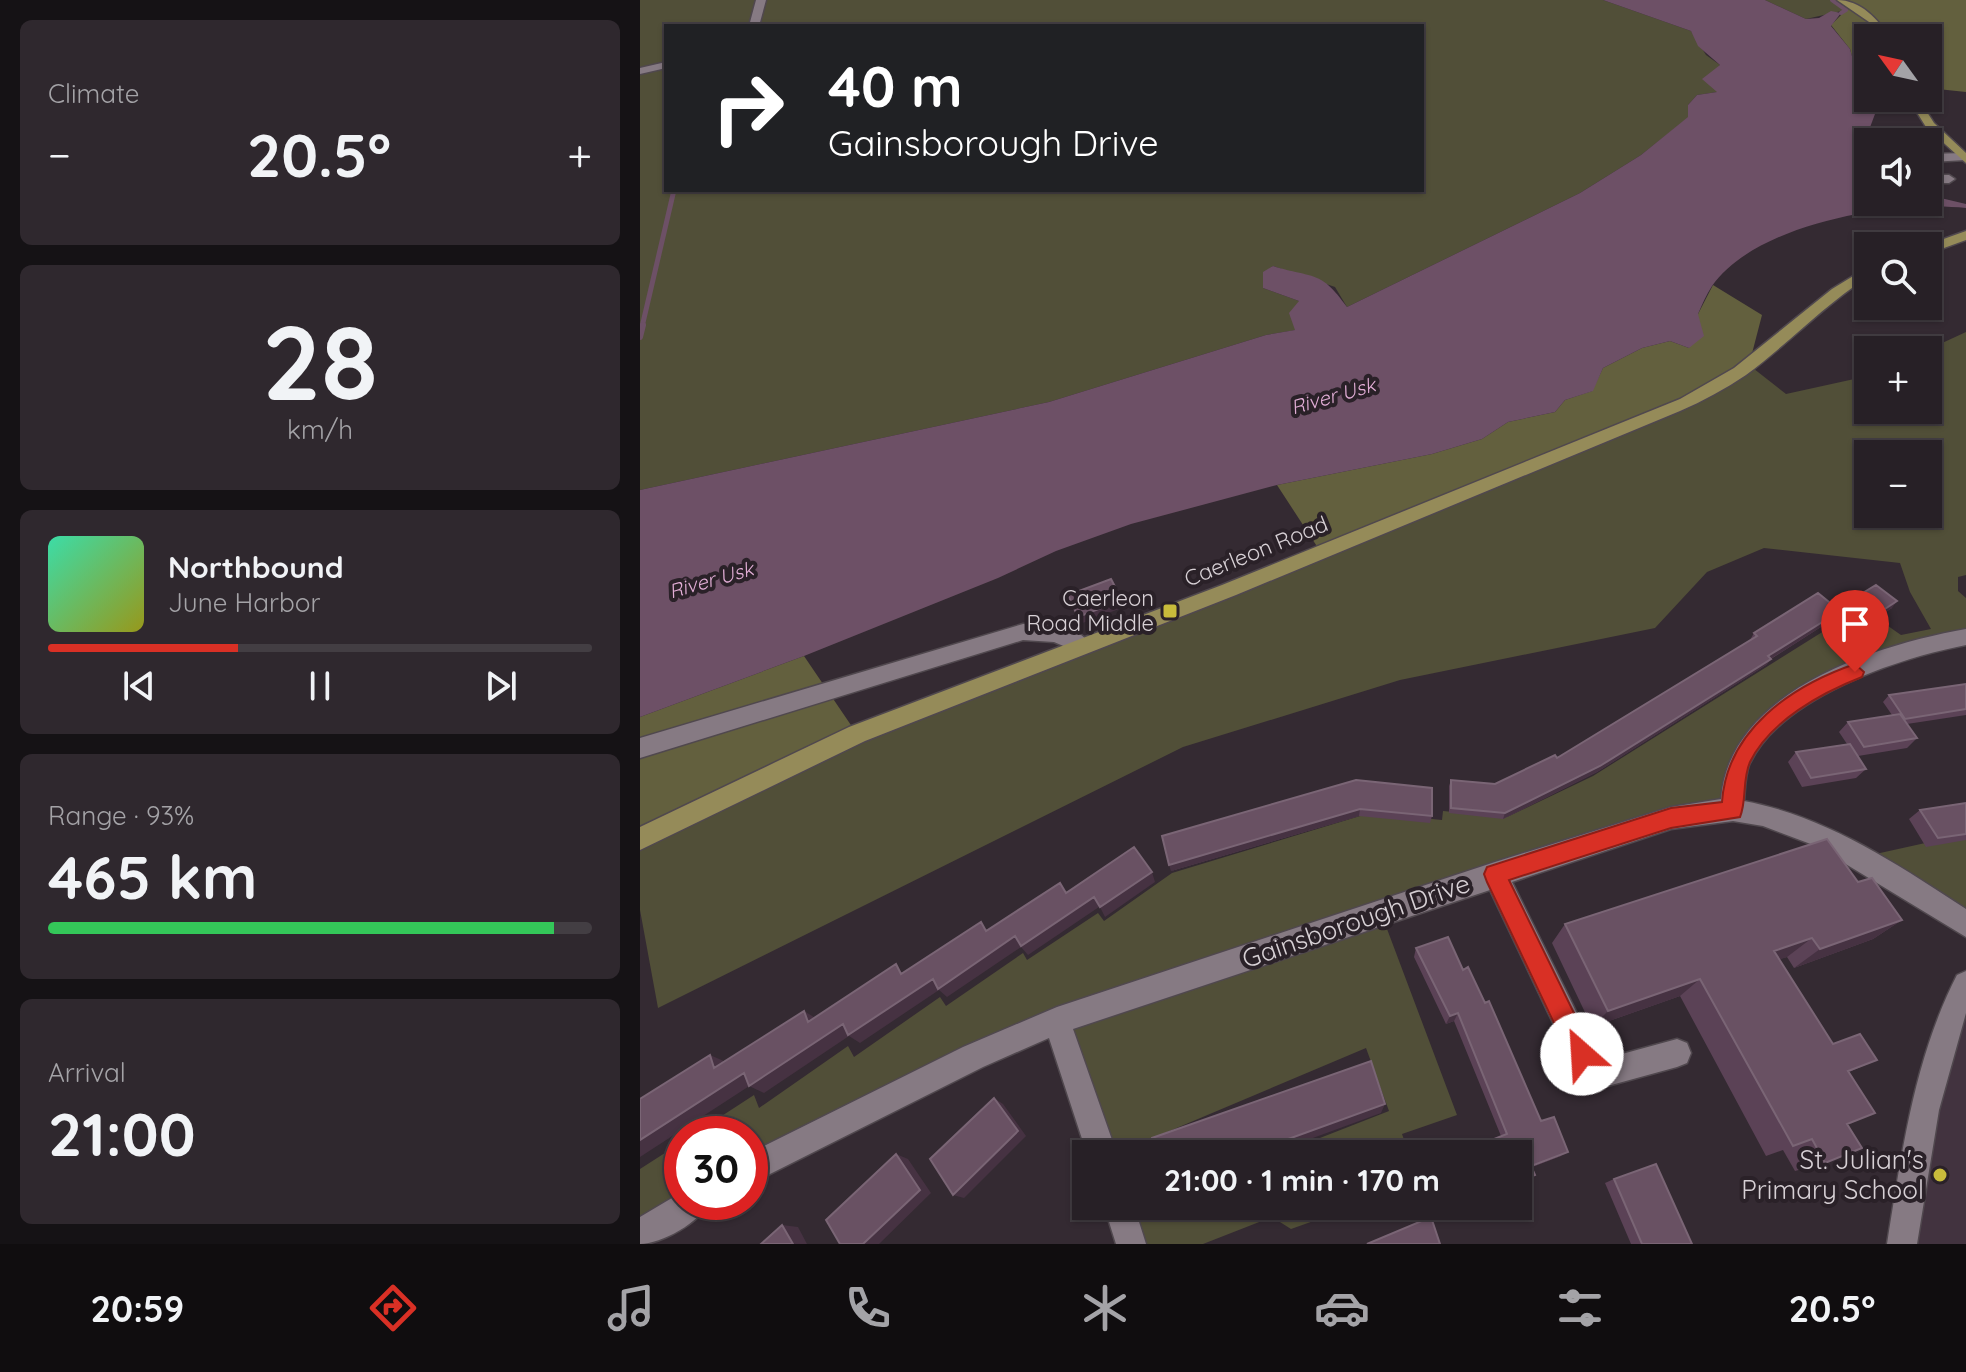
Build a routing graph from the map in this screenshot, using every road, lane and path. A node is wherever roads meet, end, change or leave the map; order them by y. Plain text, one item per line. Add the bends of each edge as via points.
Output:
1 (761, 0) edge
2 (1842, 0) edge
3 (755, 24) edge
4 (1877, 24) edge
5 (664, 65) edge
6 (640, 71) edge
7 (1922, 112) edge
8 (1942, 158) edge
9 (1965, 158) edge
10 (1942, 179) edge
11 (1949, 179) dead end
12 (1966, 235) edge
13 (1942, 244) edge
14 (1854, 280) edge
15 (1966, 637) edge
16 (1080, 645) junction
17 (640, 748) edge
18 (1732, 810) junction
19 (640, 839) edge
20 (1495, 874) junction
21 (1966, 924) edge
22 (1966, 984) edge
23 (1057, 1021) junction
24 (1956, 1036) edge
25 (1677, 1053) dead end
26 (1097, 1140) edge
27 (768, 1160) edge
28 (664, 1220) edge
29 (1123, 1220) edge
30 (640, 1234) edge
31 (1131, 1244) edge
32 (1902, 1244) edge

1 - 3 street
2 - 4 main road
5 - 6 street
7 - 9 main road
8 - 9 street
10 - 11 street
12 - 13 main road
14 - 16 main road, Caerleon Road via 1749,365 1663,413
15 - 18 street via 1923,646 1830,681 1786,708 1742,757
16 - 17 street via 1057,634 1023,632
16 - 19 main road, Caerleon Road via 857,734
18 - 20 street, Gainsborough Drive via 1671,818
18 - 21 street, Gainsborough Drive via 1776,821 1856,854
20 - 23 street, Gainsborough Drive
20 - 25 street via 1593,1076
22 - 24 street
23 - 26 street
23 - 27 street, Gainsborough Drive
24 - 32 street via 1926,1106
28 - 30 street
29 - 31 street

